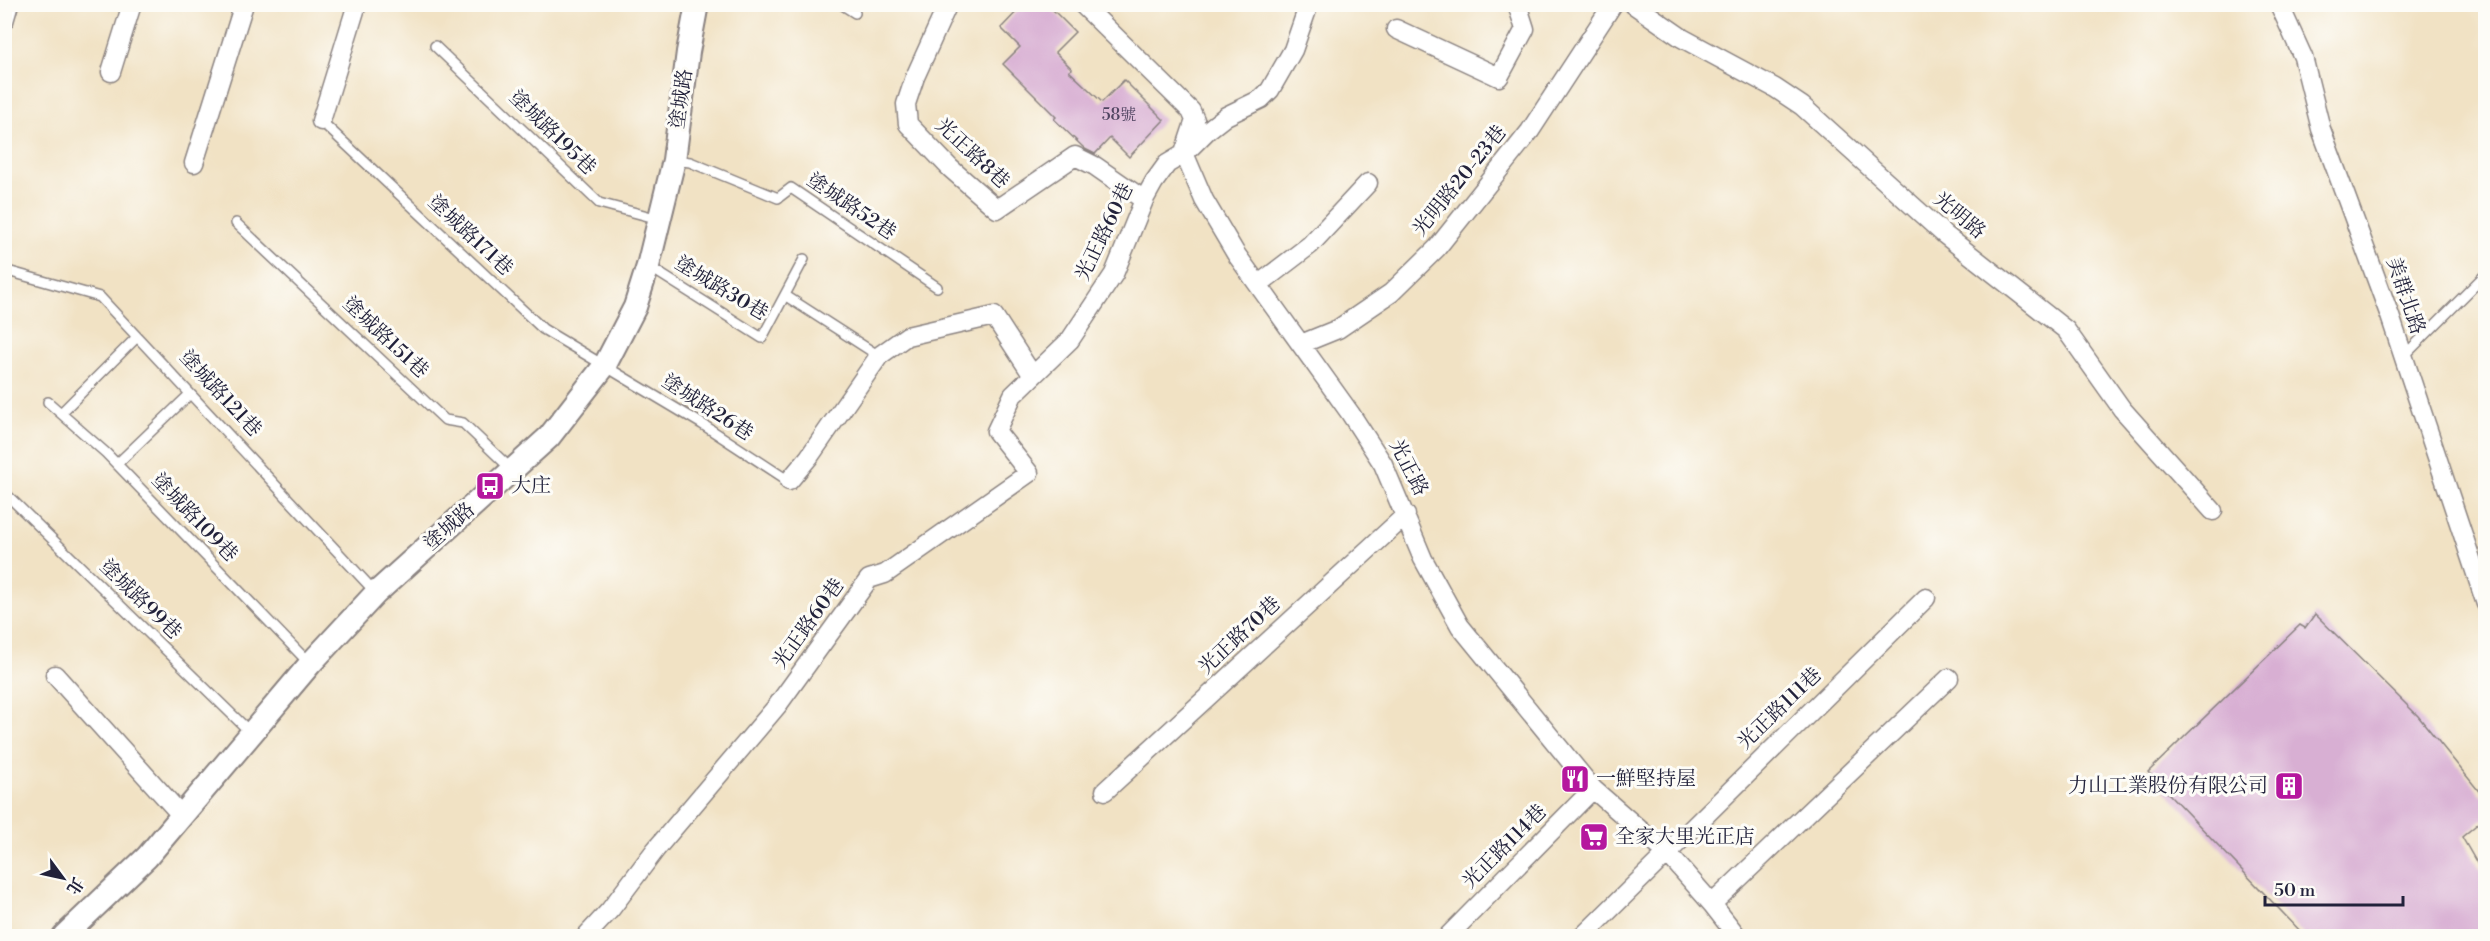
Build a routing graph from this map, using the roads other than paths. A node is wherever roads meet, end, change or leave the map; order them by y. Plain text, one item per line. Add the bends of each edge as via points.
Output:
1 (9, 4) edge
2 (132, 4) edge
3 (244, 4) edge
4 (357, 4) edge
5 (697, 4) edge
6 (841, 4) edge
7 (948, 4) edge
8 (1082, 4) edge
9 (1309, 4) edge
10 (1517, 4) edge
11 (1613, 4) edge
12 (1634, 4) edge
13 (2279, 4) edge
14 (855, 13) dead end
15 (4, 21) edge
16 (1396, 30) dead end
17 (435, 46) dead end
18 (111, 72) dead end
19 (321, 120) joint
20 (1184, 153) junction
21 (674, 160) junction
22 (194, 163) dead end
23 (1368, 183) dead end
24 (1144, 200) junction
25 (659, 219) junction
26 (236, 223) dead end
27 (804, 259) dead end
28 (648, 266) junction
29 (4, 270) edge
30 (2486, 274) edge
31 (1258, 284) junction
32 (938, 287) dead end
33 (786, 296) junction
34 (137, 337) junction
35 (1301, 344) junction
36 (879, 356) junction
37 (2403, 357) junction
38 (605, 365) junction
39 (1033, 376) junction
40 (190, 394) junction
41 (48, 402) dead end
42 (61, 413) junction
43 (117, 464) junction
44 (513, 471) junction
45 (789, 481) joint
46 (4, 492) edge
47 (2213, 511) dead end
48 (1406, 515) junction
49 (376, 593) junction
50 (1926, 598) dead end
51 (2486, 604) edge
52 (310, 664) junction
53 (55, 675) dead end
54 (1949, 678) dead end
55 (251, 733) junction
56 (1593, 789) junction
57 (1105, 791) dead end
58 (182, 816) junction
59 (1666, 852) junction
60 (1712, 904) junction
61 (64, 936) edge
62 (586, 936) edge
63 (1448, 936) edge
64 (1583, 936) edge
65 (1737, 936) edge

1 - 15 street
2 - 18 street
3 - 22 street
4 - 19 street
5 - 21 street, 塗城路
6 - 14 lane
7 - 24 street, 光正路8巷 via 906,104 908,124 950,168 997,209 1075,156
8 - 20 street via 1191,111 1195,120
9 - 20 street, 光正路60巷 via 1301,31 1278,78 1261,99 1226,116
10 - 16 street via 1525,29 1498,77
11 - 35 street, 光明路20-23巷 via 1530,130 1437,248 1391,293 1338,329
12 - 47 street, 光明路 via 1682,38 1802,106 1945,235 2066,330 2122,409
13 - 37 street, 美群北路 via 2303,57 2321,129
17 - 25 lane, 塗城路195巷 via 599,203
19 - 38 lane, 塗城路171巷 via 543,328
20 - 24 street, 光正路60巷 via 1167,164
20 - 31 street, 光正路 via 1204,200
21 - 25 street, 塗城路
21 - 32 lane, 塗城路52巷 via 690,162 778,198 791,188
23 - 31 street via 1310,245
24 - 39 street, 光正路60巷 via 1114,274 1070,340
25 - 28 street, 塗城路
26 - 44 lane, 塗城路151巷 via 445,420 463,423
27 - 33 lane, 塗城路30巷
28 - 33 lane, 塗城路30巷 via 762,339
28 - 38 street, 塗城路 via 635,306
29 - 34 lane, 塗城路121巷 via 100,297
30 - 37 lane
31 - 35 street, 光正路
33 - 36 lane
34 - 40 lane, 塗城路121巷
34 - 42 lane
35 - 48 street, 光正路 via 1383,464
36 - 39 street via 907,336 993,316
36 - 45 street
37 - 51 street, 美群北路
38 - 44 street, 塗城路 via 549,437
38 - 45 lane, 塗城路26巷
39 - 62 street, 光正路60巷 via 1013,394 996,430 1029,473 885,574 869,579 777,706
40 - 43 lane
40 - 49 lane, 塗城路121巷
41 - 42 lane, 塗城路109巷
42 - 43 lane, 塗城路109巷
43 - 52 lane, 塗城路109巷
44 - 49 street, 塗城路
46 - 55 lane, 塗城路99巷
48 - 56 street, 光正路 via 1423,560 1460,626
48 - 57 street, 光正路70巷
49 - 52 street, 塗城路
50 - 59 street, 光正路111巷
52 - 55 street, 塗城路
53 - 58 street
54 - 60 street
55 - 58 street, 塗城路
56 - 59 street, 光正路
56 - 63 street, 光正路114巷
58 - 61 street, 塗城路 via 147,857
59 - 60 street, 光正路
59 - 64 street, 光正路111巷
60 - 65 street, 光正路

